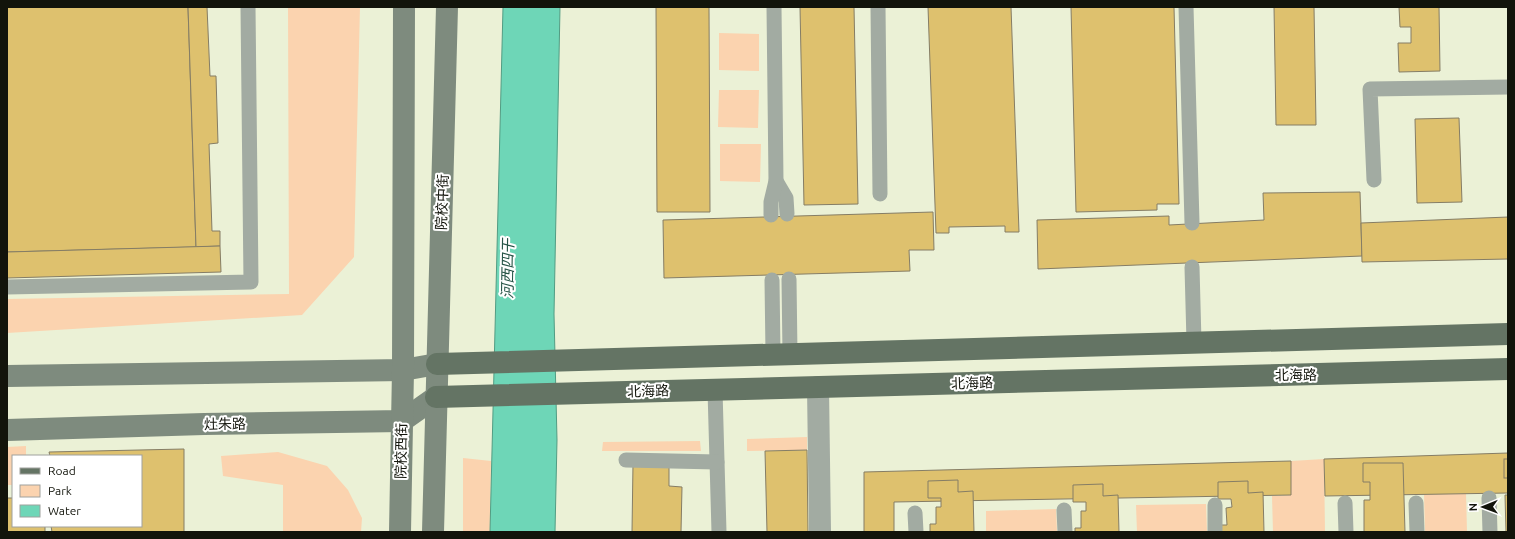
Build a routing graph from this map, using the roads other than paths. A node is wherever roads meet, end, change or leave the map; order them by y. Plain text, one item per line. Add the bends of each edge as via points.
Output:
1 (248, 7) edge
2 (404, 7) edge
3 (447, 7) edge
4 (774, 7) edge
5 (878, 7) edge
6 (1186, 7) edge
7 (1508, 87) edge
8 (1374, 180) dead end
9 (776, 181) junction
10 (880, 194) dead end
11 (787, 214) dead end
12 (771, 215) dead end
13 (1192, 223) dead end
14 (1192, 267) dead end
15 (788, 279) dead end
16 (772, 280) dead end
17 (7, 287) edge
18 (1508, 334) edge
19 (1194, 342) junction
20 (886, 352) junction
21 (782, 354) junction
22 (437, 364) junction
23 (1508, 369) edge
24 (403, 370) junction
25 (7, 376) edge
26 (887, 385) junction
27 (818, 387) junction
28 (715, 390) junction
29 (436, 397) junction
30 (402, 421) junction
31 (7, 430) edge
32 (626, 460) dead end
33 (716, 462) junction
34 (1489, 498) dead end
35 (1345, 503) dead end
36 (1416, 503) dead end
37 (1215, 505) dead end
38 (1064, 510) dead end
39 (915, 513) dead end
40 (400, 532) edge
41 (433, 532) edge
42 (719, 532) edge
43 (820, 532) edge
44 (916, 532) edge
45 (1065, 532) edge
46 (1215, 532) edge
47 (1346, 532) edge
48 (1417, 532) edge
49 (1490, 532) edge

1 - 17 lane via 251,282
2 - 24 main road
3 - 22 main road, 院校中街
4 - 9 lane
5 - 10 lane
6 - 13 lane
7 - 8 lane via 1370,89
9 - 11 lane via 786,198
9 - 12 lane
14 - 19 lane
15 - 21 lane
16 - 21 lane
18 - 19 main road
19 - 20 main road
20 - 21 main road
20 - 26 main road
21 - 22 main road
22 - 24 main road
22 - 29 main road, 院校中街
23 - 26 main road, 北海路
24 - 25 main road
24 - 30 main road, 院校西街
26 - 27 main road, 北海路
27 - 28 main road, 北海路
27 - 43 street
28 - 29 main road, 北海路
28 - 33 lane
29 - 30 main road
29 - 41 main road
30 - 31 main road, 灶朱路
30 - 40 main road, 院校西街
32 - 33 lane
33 - 42 lane
34 - 49 lane
35 - 47 lane
36 - 48 lane
37 - 46 lane
38 - 45 lane
39 - 44 lane

